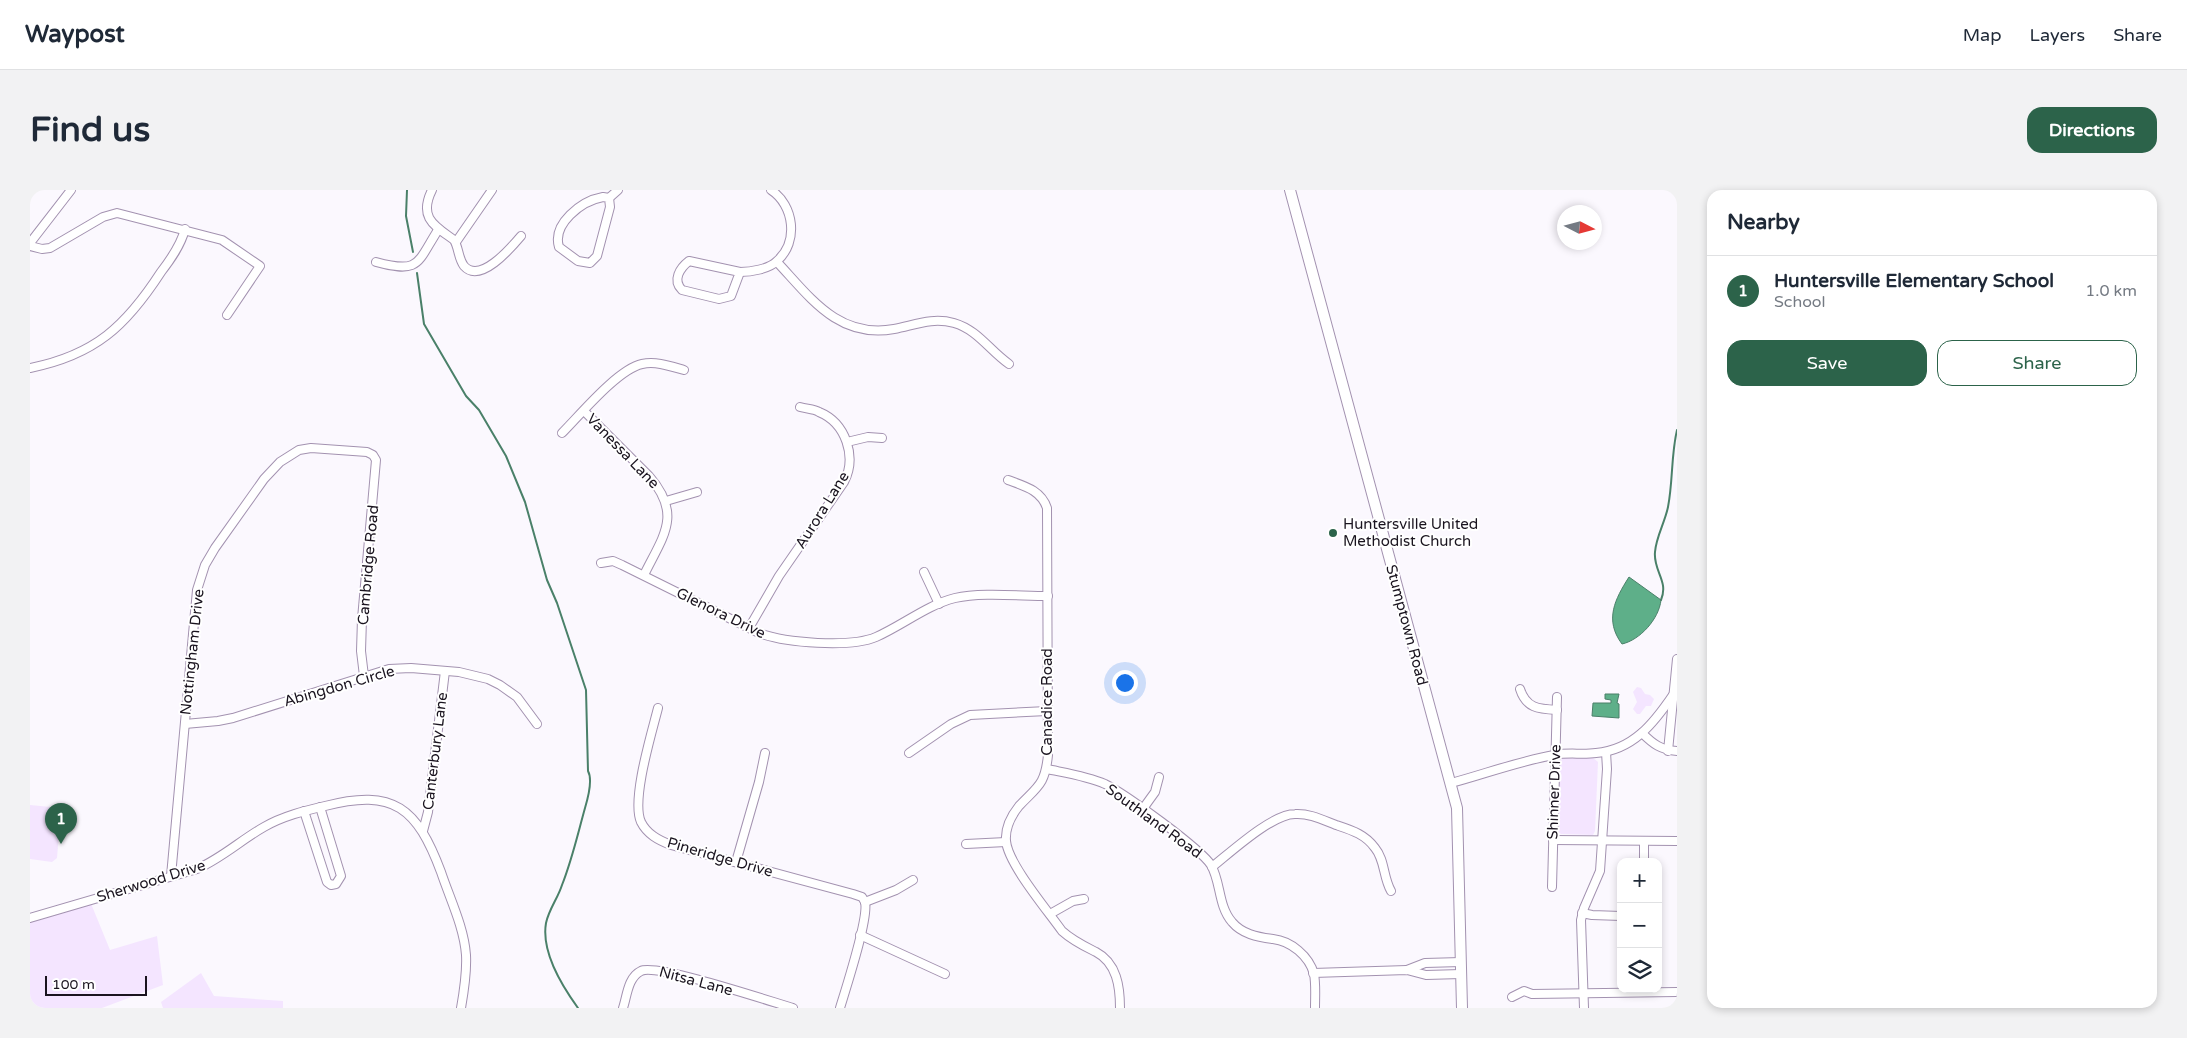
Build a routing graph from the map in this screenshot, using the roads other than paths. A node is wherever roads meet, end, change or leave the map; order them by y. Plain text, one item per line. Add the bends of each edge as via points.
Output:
1 (71, 190) edge
2 (432, 190) edge
3 (492, 190) edge
4 (618, 190) edge
5 (771, 190) edge
6 (1293, 191) edge
7 (609, 198) junction
8 (185, 229) junction
9 (438, 230) junction
10 (520, 236) dead end
11 (456, 242) junction
12 (30, 245) edge
13 (376, 262) dead end
14 (777, 262) junction
15 (740, 272) junction
16 (227, 315) dead end
17 (1009, 364) dead end
18 (30, 368) edge
19 (684, 370) dead end
20 (800, 408) dead end
21 (584, 411) junction
22 (562, 433) dead end
23 (882, 438) dead end
24 (847, 442) junction
25 (374, 455) joint
26 (1008, 480) dead end
27 (697, 492) dead end
28 (666, 502) junction
29 (601, 563) dead end
30 (924, 572) dead end
31 (644, 575) junction
32 (1048, 596) junction
33 (939, 604) junction
34 (750, 628) junction
35 (1677, 659) edge
36 (445, 671) junction
37 (364, 676) junction
38 (1520, 689) dead end
39 (1673, 695) junction
40 (1557, 697) dead end
41 (658, 708) dead end
42 (1557, 710) junction
43 (1047, 711) junction
44 (184, 724) junction
45 (538, 724) dead end
46 (1642, 733) junction
47 (1668, 751) junction
48 (1677, 751) edge
49 (1606, 752) junction
50 (765, 753) dead end
51 (910, 753) dead end
52 (1555, 754) junction
53 (1047, 769) junction
54 (1159, 777) dead end
55 (1450, 783) junction
56 (320, 807) junction
57 (1142, 810) junction
58 (304, 811) junction
59 (422, 831) junction
60 (1553, 840) junction
61 (1602, 841) junction
62 (1644, 841) junction
63 (1677, 841) edge
64 (1006, 842) junction
65 (966, 844) dead end
66 (1644, 858) edge
67 (736, 862) junction
68 (1212, 867) junction
69 (171, 876) junction
70 (913, 880) dead end
71 (1552, 887) dead end
72 (1391, 891) dead end
73 (1084, 899) dead end
74 (866, 902) junction
75 (1582, 913) junction
76 (1050, 914) junction
77 (1617, 916) edge
78 (30, 918) edge
79 (860, 935) junction
80 (1461, 962) junction
81 (1407, 970) junction
82 (1314, 973) junction
83 (945, 974) dead end
84 (1461, 974) junction
85 (1617, 991) edge
86 (1584, 992) junction
87 (1662, 992) edge
88 (1677, 992) edge
89 (1512, 997) dead end
90 (461, 1008) edge
91 (623, 1008) edge
92 (793, 1008) edge
93 (840, 1008) edge
94 (1120, 1008) edge
95 (1315, 1008) edge
96 (1462, 1008) edge
97 (1584, 1008) edge

1 - 12 street
2 - 9 street via 427,207
3 - 11 street
4 - 7 street
5 - 14 street via 786,205 791,226 787,247
6 - 55 street, Stumptown Road
7 - 7 street via 598,198 586,204 563,222 558,237 562,251 586,264 595,260 610,207
8 - 12 street via 117,212 50,248
8 - 16 street via 226,242 260,266
8 - 18 street via 175,252 116,330 63,360
9 - 11 street
9 - 13 street via 425,254 415,264 402,267
10 - 11 street via 499,258 477,272 462,264
14 - 15 street
14 - 17 street via 827,314 844,323 864,330 882,330 933,320 954,323 973,331
15 - 15 street via 689,261 680,270 679,286 688,293 727,298 733,293
19 - 21 street via 654,363 634,366
20 - 24 street via 823,413
21 - 22 street
21 - 28 street, Vanessa Lane via 649,476
23 - 24 street via 868,437
24 - 34 street, Aurora Lane via 850,463 844,482 780,576
25 - 37 street, Cambridge Road via 377,462 362,633
25 - 44 street, Nottingham Drive via 356,450 311,448 292,454 270,472 235,518 209,558 197,590
26 - 32 street, Canadice Road via 1030,489 1045,503
27 - 28 street
28 - 31 street, Vanessa Lane via 667,525
29 - 31 street, Glenora Drive via 613,561
30 - 33 street
31 - 34 street, Glenora Drive
32 - 33 street, Glenora Drive via 964,596
32 - 43 street, Canadice Road
33 - 34 street, Glenora Drive via 876,637 863,640 793,641
35 - 39 street
36 - 37 street, Abingdon Circle via 400,668
36 - 45 street, Abingdon Circle via 476,675 500,685 517,697
36 - 59 street, Canterbury Lane via 428,812
37 - 44 street, Abingdon Circle via 233,718
38 - 42 street via 1529,705
39 - 46 street via 1653,724
39 - 47 street
40 - 42 street, Shinner Drive
41 - 67 street, Pineridge Drive via 641,782 638,809 641,821 663,842
42 - 52 street, Shinner Drive
43 - 51 street via 970,715 951,724
43 - 53 street, Canadice Road
44 - 69 street, Nottingham Drive
46 - 47 street via 1653,745
46 - 49 street
47 - 48 street
49 - 52 street
49 - 61 street
50 - 67 street
52 - 55 street
52 - 60 street, Shinner Drive
53 - 57 street, Southland Road via 1106,785
53 - 64 street, Canadice Road via 1040,786 1010,821
54 - 57 street via 1155,792
55 - 80 street, Stumptown Road via 1458,823
56 - 58 street, Sherwood Drive
56 - 58 street via 341,876 336,884 327,882
56 - 59 street, Sherwood Drive via 353,800 383,800 400,808
57 - 68 street, Southland Road via 1200,852
58 - 69 street, Sherwood Drive via 266,826 209,864
59 - 90 street, Sherwood Drive via 462,933 466,973
60 - 61 street
60 - 71 street, Shinner Drive
61 - 62 street
61 - 75 street via 1599,877
62 - 63 street
62 - 66 street
64 - 65 street
64 - 76 street via 1014,863
67 - 74 street, Pineridge Drive via 853,894
68 - 72 street via 1275,820 1286,815 1304,814 1355,832 1370,841 1380,856
68 - 82 street, Southland Road via 1224,908 1232,922 1255,936 1293,946
69 - 78 street, Sherwood Drive
70 - 74 street
73 - 76 street
74 - 79 street
75 - 77 street
75 - 86 street
76 - 94 street via 1070,939 1098,953 1108,962 1118,980
79 - 83 street
79 - 93 street
80 - 81 street via 1425,963
80 - 84 street, Stumptown Road
81 - 82 street
81 - 84 street via 1426,975
82 - 95 street
84 - 96 street, Stumptown Road
85 - 86 street
86 - 89 street via 1528,992
86 - 97 street
87 - 88 street
91 - 92 street, Nitsa Lane via 632,978 649,969 674,973

